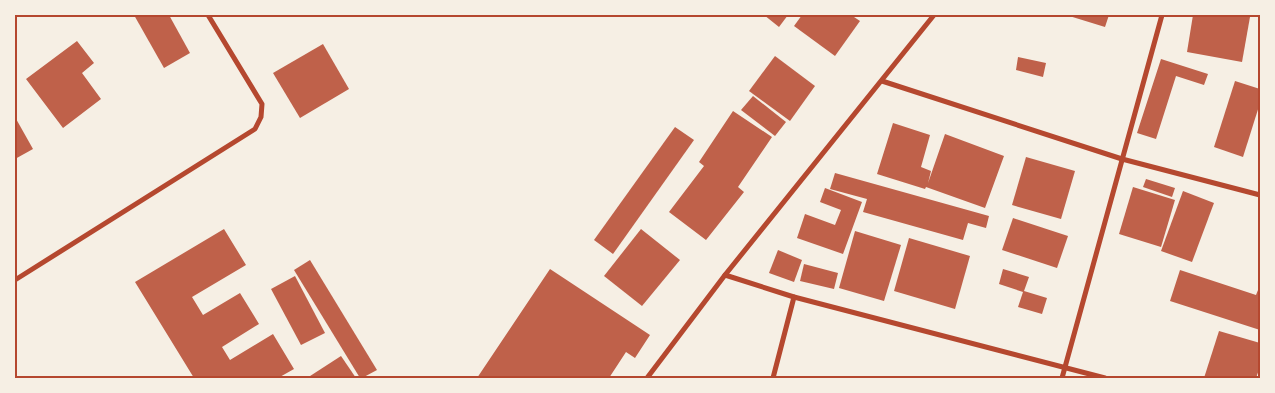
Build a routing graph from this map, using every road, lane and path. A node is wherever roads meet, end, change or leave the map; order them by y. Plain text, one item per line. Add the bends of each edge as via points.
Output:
1 (208, 15) edge
2 (934, 15) edge
3 (1162, 15) edge
4 (882, 81) junction
5 (1122, 159) junction
6 (1260, 194) edge
7 (725, 275) junction
8 (15, 280) edge
9 (794, 297) junction
10 (1065, 367) junction
11 (647, 378) edge
12 (773, 378) edge
13 (1062, 378) edge
14 (1105, 378) edge

1 - 8 street via 262,104 255,129
2 - 4 street
3 - 5 street
4 - 5 street
4 - 7 street
5 - 6 street
5 - 10 street
7 - 9 street
7 - 11 street
9 - 10 street
9 - 12 street
10 - 13 street
10 - 14 street

